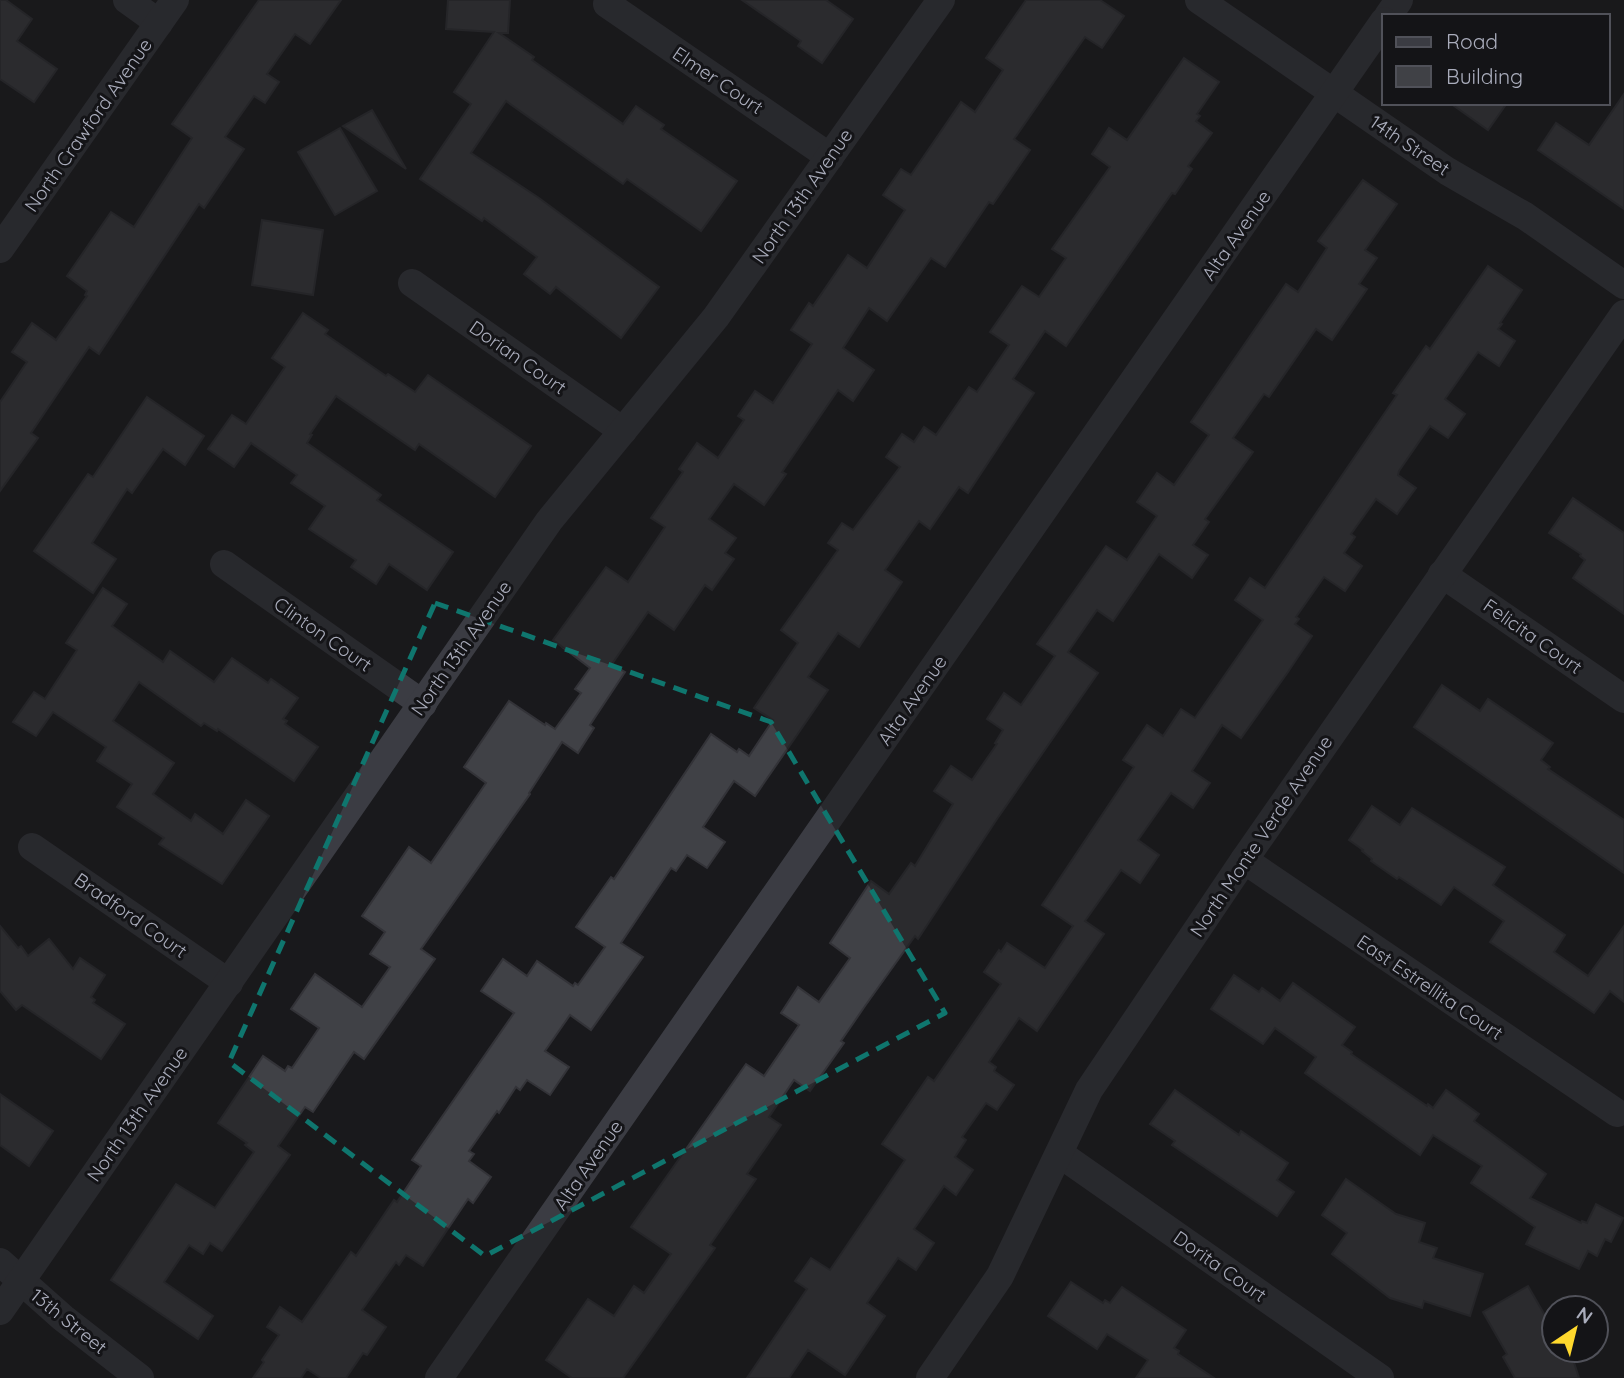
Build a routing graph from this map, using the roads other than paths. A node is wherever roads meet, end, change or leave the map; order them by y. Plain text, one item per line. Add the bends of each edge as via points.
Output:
1 (127, 0) edge
2 (175, 0) edge
3 (941, 0) edge
4 (1199, 0) edge
5 (607, 4) dead end
6 (159, 23) junction
7 (1382, 24) edge
8 (1334, 94) junction
9 (830, 157) junction
10 (0, 249) edge
11 (412, 284) dead end
12 (1624, 285) edge
13 (1624, 314) edge
14 (623, 431) junction
15 (224, 564) dead end
16 (1443, 574) junction
17 (1624, 699) edge
18 (423, 704) junction
19 (33, 847) dead end
20 (1244, 860) junction
21 (229, 983) junction
22 (1617, 1113) dead end
23 (1060, 1153) junction
24 (0, 1262) edge
25 (20, 1281) junction
26 (0, 1311) edge
27 (140, 1378) edge
28 (439, 1378) edge
29 (930, 1378) edge
30 (1380, 1378) edge

1 - 6 street
2 - 6 street, North Crawford Avenue
3 - 9 street, North 13th Avenue
4 - 8 street, 14th Street
5 - 9 street, Elmer Court
6 - 10 street, North Crawford Avenue
7 - 8 street, Alta Avenue
8 - 12 street, 14th Street
8 - 28 street, Alta Avenue
9 - 14 street, North 13th Avenue via 716,317
11 - 14 street, Dorian Court
13 - 16 street, North Monte Verde Avenue
14 - 18 street, North 13th Avenue via 549,521
15 - 18 street, Clinton Court
16 - 17 street, Felicita Court
16 - 20 street, North Monte Verde Avenue
18 - 21 street, North 13th Avenue
19 - 21 street, Bradford Court
20 - 22 street, East Estrellita Court
20 - 23 street, North Monte Verde Avenue via 1089,1090
21 - 25 street, North 13th Avenue
23 - 29 street, North Monte Verde Avenue via 1000,1276
23 - 30 street, Dorita Court
24 - 25 street, 13th Street
25 - 26 street, North 13th Avenue
25 - 27 street, 13th Street

